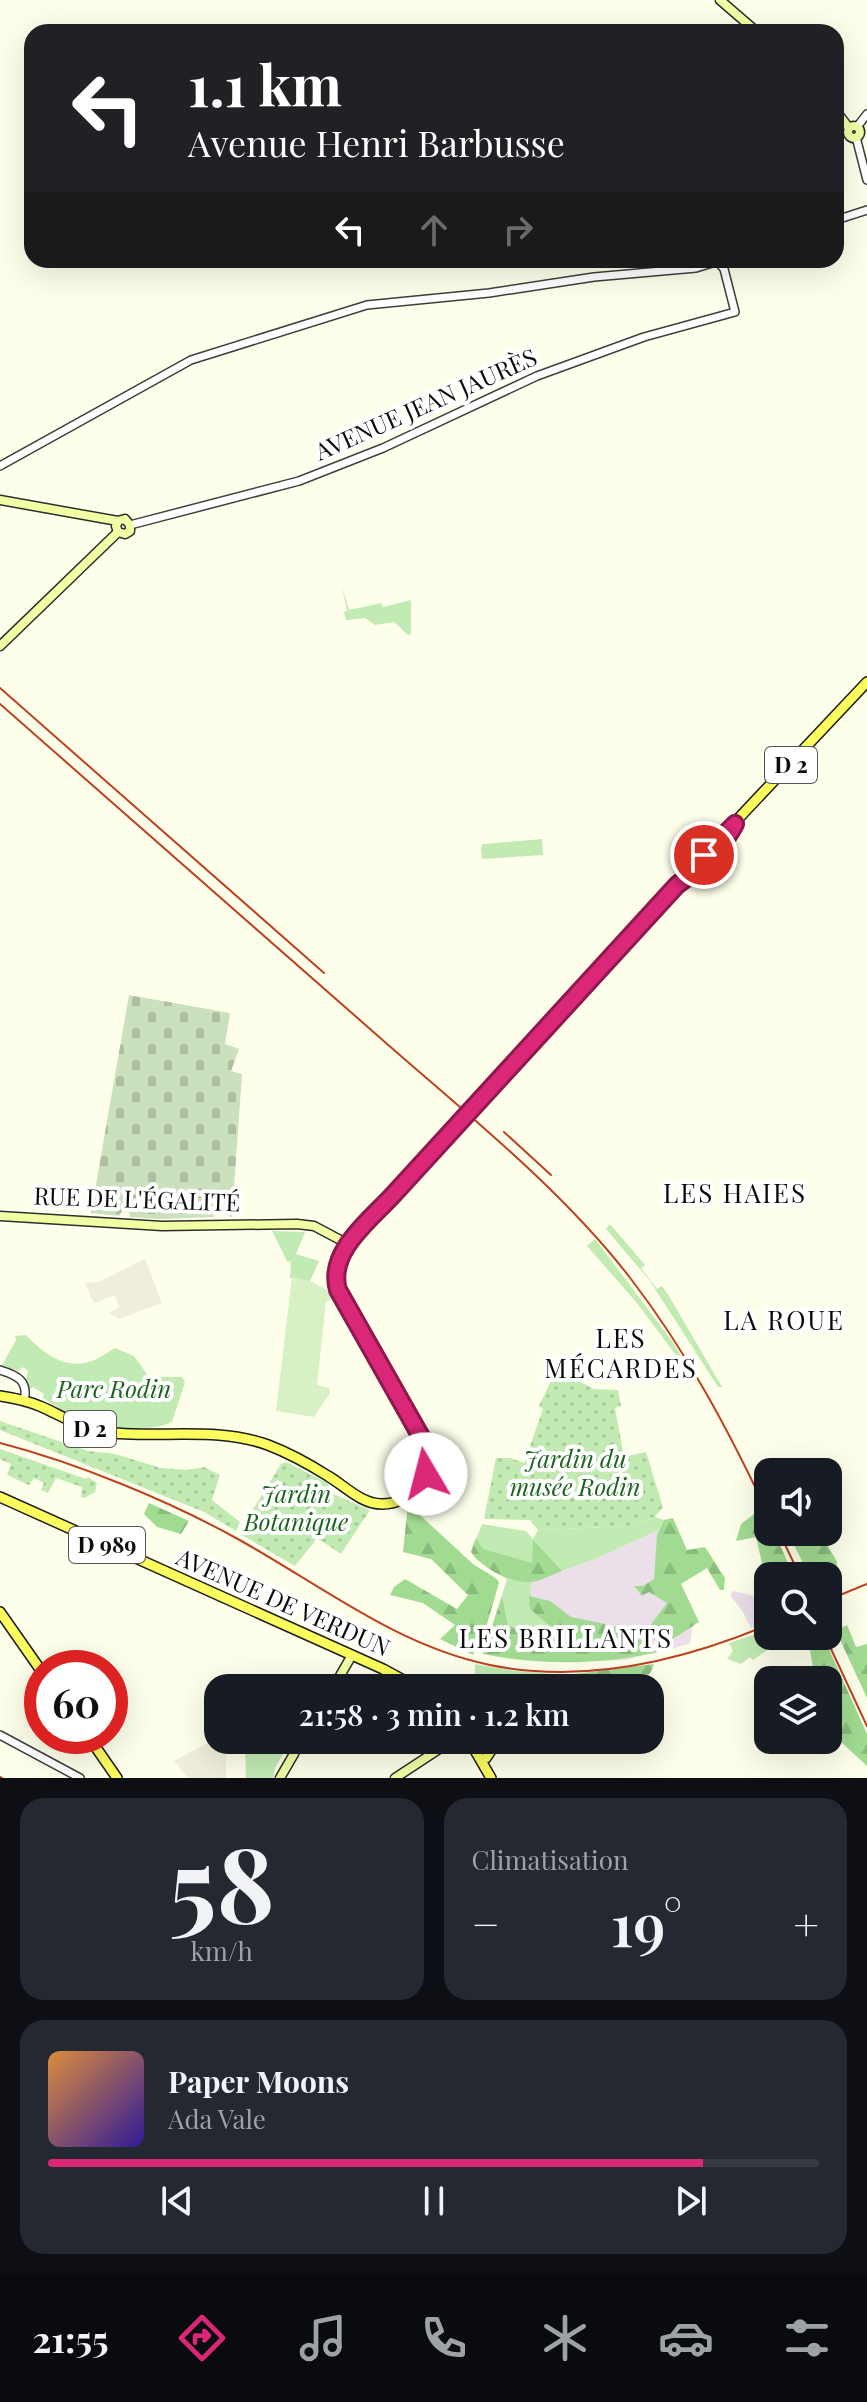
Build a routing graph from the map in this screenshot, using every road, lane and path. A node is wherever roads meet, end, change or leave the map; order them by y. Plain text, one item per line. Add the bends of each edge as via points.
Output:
1 (720, 0) edge
2 (748, 24) edge
3 (867, 114) edge
4 (844, 119) edge
5 (853, 128) junction
6 (856, 137) joint
7 (867, 180) edge
8 (867, 210) edge
9 (844, 217) edge
10 (696, 268) edge
11 (724, 268) edge
12 (0, 466) edge
13 (0, 500) edge
14 (118, 521) junction
15 (130, 525) junction
16 (118, 532) junction
17 (0, 646) edge
18 (867, 682) edge
19 (0, 1216) edge
20 (348, 1244) junction
21 (0, 1370) edge
22 (0, 1396) edge
23 (24, 1401) junction
24 (0, 1497) edge
25 (0, 1612) edge
26 (27, 1650) edge
27 (352, 1655) junction
28 (341, 1674) edge
29 (390, 1674) edge
30 (0, 1735) edge
31 (101, 1754) edge
32 (105, 1754) edge
33 (294, 1754) edge
34 (432, 1754) edge
35 (482, 1754) edge
36 (80, 1778) edge
37 (117, 1778) edge
38 (125, 1778) edge
39 (280, 1778) edge
40 (395, 1778) edge
41 (492, 1778) edge

1 - 2 main road
3 - 5 street
4 - 5 main road
5 - 6 main road via 849,136
6 - 7 street
8 - 9 street
10 - 12 street via 367,305 191,360
11 - 15 street, AVENUE JEAN JAURÈS via 735,312 630,341 537,376 299,481
13 - 14 main road
14 - 15 main road via 125,519
14 - 16 main road
15 - 16 main road via 128,532
16 - 17 main road
18 - 20 main road, D 2, bridge
19 - 20 main road, RUE DE L'ÉGALITÉ via 162,1226 314,1226
20 - 23 main road, D 2 via 335,1274 338,1290 428,1455 424,1480 391,1506 366,1504 253,1442 94,1430
21 - 23 street via 22,1379
22 - 23 main road, D 2
24 - 27 main road, AVENUE DE VERDUN / D 989
25 - 26 main road
27 - 28 main road
27 - 29 main road, AVENUE DE VERDUN / D 989
30 - 36 street
31 - 37 main road
32 - 38 main road
33 - 39 main road
34 - 40 main road
35 - 41 main road

